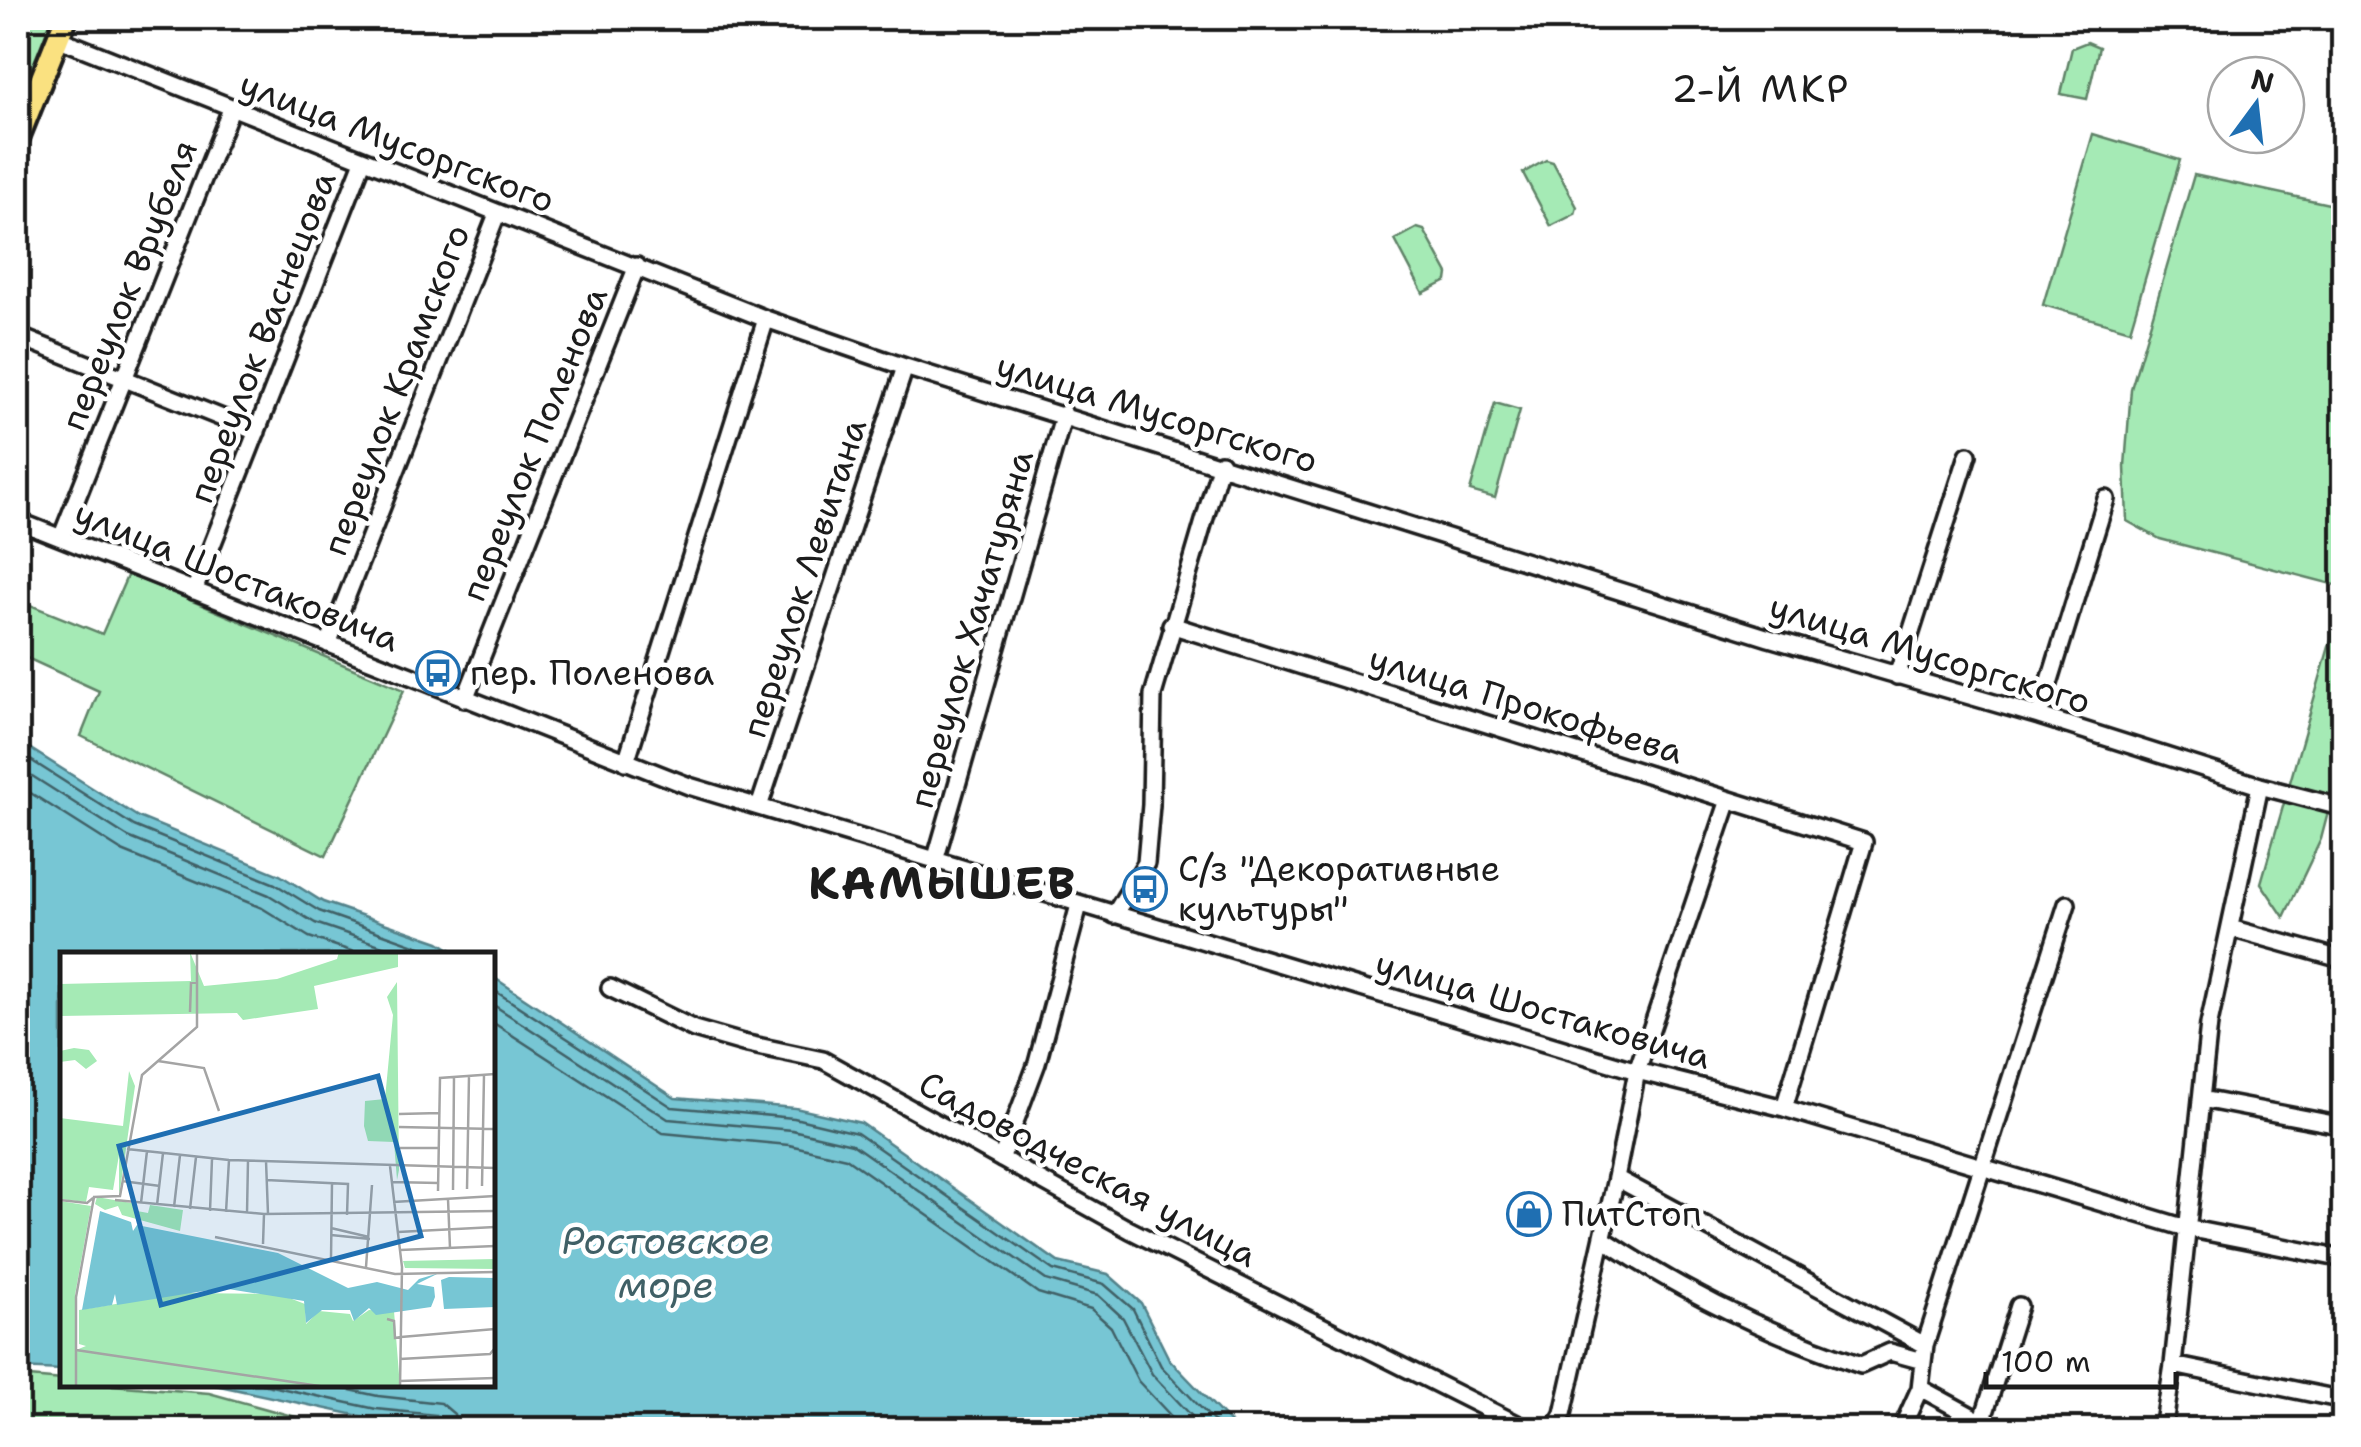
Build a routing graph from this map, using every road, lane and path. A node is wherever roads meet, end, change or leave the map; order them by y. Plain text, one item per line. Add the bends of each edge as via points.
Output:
1 (66, 18) edge
2 (57, 38) junction
3 (231, 109) junction
4 (18, 138) edge
5 (363, 161) junction
6 (497, 214) junction
7 (637, 266) junction
8 (766, 319) junction
9 (18, 336) edge
10 (906, 366) junction
11 (124, 380) junction
12 (1064, 414) junction
13 (257, 432) junction
14 (1968, 455) dead end
15 (1221, 463) junction
16 (2106, 499) dead end
17 (18, 520) edge
18 (61, 538) junction
19 (194, 591) junction
20 (1171, 625) junction
21 (328, 644) junction
22 (1897, 676) junction
23 (465, 699) junction
24 (2039, 716) junction
25 (626, 762) junction
26 (2260, 786) junction
27 (1729, 800) junction
28 (758, 808) junction
29 (2344, 808) edge
30 (936, 861) junction
31 (2067, 904) dead end
32 (1079, 905) junction
33 (1114, 915) junction
34 (2230, 928) junction
35 (2344, 960) edge
36 (610, 988) dead end
37 (1637, 1071) junction
38 (2201, 1099) junction
39 (1784, 1108) junction
40 (2344, 1126) edge
41 (1001, 1158) junction
42 (1981, 1166) junction
43 (1616, 1178) junction
44 (2186, 1228) junction
45 (1602, 1240) junction
46 (2344, 1259) edge
47 (2019, 1306) dead end
48 (1924, 1353) junction
49 (2180, 1366) junction
50 (1920, 1388) junction
51 (2344, 1400) edge
52 (1990, 1426) edge
53 (1529, 1430) edge
54 (1554, 1430) edge
55 (1901, 1430) edge
56 (2163, 1430) edge

1 - 2 main road
2 - 3 street, улица Мусоргского
2 - 4 main road
3 - 5 street, улица Мусоргского
3 - 11 street, переулок Врубеля
5 - 6 street, улица Мусоргского
5 - 13 street, переулок Васнецова
6 - 7 street, улица Мусоргского
6 - 21 street, переулок Крамского
7 - 8 street, улица Мусоргского
7 - 23 street, переулок Поленова
8 - 10 street, улица Мусоргского
8 - 25 street
9 - 11 street
10 - 12 street, улица Мусоргского
10 - 28 street, переулок Левитана
11 - 13 street
11 - 18 street, переулок Врубеля
12 - 15 street, улица Мусоргского
12 - 30 street, переулок Хачатуряна
13 - 19 street, переулок Васнецова
14 - 22 street
15 - 20 street
15 - 22 street, улица Мусоргского
16 - 24 street
17 - 18 street, улица Шостаковича
18 - 19 street, улица Шостаковича
19 - 21 street, улица Шостаковича
20 - 27 street, улица Прокофьева
20 - 33 street via 1153,695 1146,863
21 - 23 street, улица Шостаковича
22 - 24 street, улица Мусоргского
23 - 25 street, улица Шостаковича
24 - 26 street, улица Мусоргского
25 - 28 street, улица Шостаковича
26 - 29 street, улица Мусоргского
26 - 34 street
27 - 37 street
27 - 39 street, улица Прокофьева via 1864,842
28 - 30 street, улица Шостаковича
30 - 32 street, улица Шостаковича
31 - 42 street
32 - 33 street, улица Шостаковича
32 - 41 street via 1037,1063
33 - 37 street, улица Шостаковича
34 - 35 street
34 - 38 street
36 - 41 street, Садоводческая улица via 694,1029 823,1060
37 - 39 street, улица Шостаковича
37 - 43 street
38 - 40 street
38 - 44 street
39 - 42 street, улица Шостаковича
41 - 53 street, Садоводческая улица
42 - 44 street, улица Шостаковича
42 - 48 street
43 - 45 street
43 - 48 street
44 - 46 street, улица Шостаковича
44 - 49 street
45 - 48 street via 1810,1348 1861,1365 1890,1352
45 - 54 street
47 - 52 street
48 - 50 street
49 - 51 street
49 - 56 street
50 - 52 street
50 - 55 street

